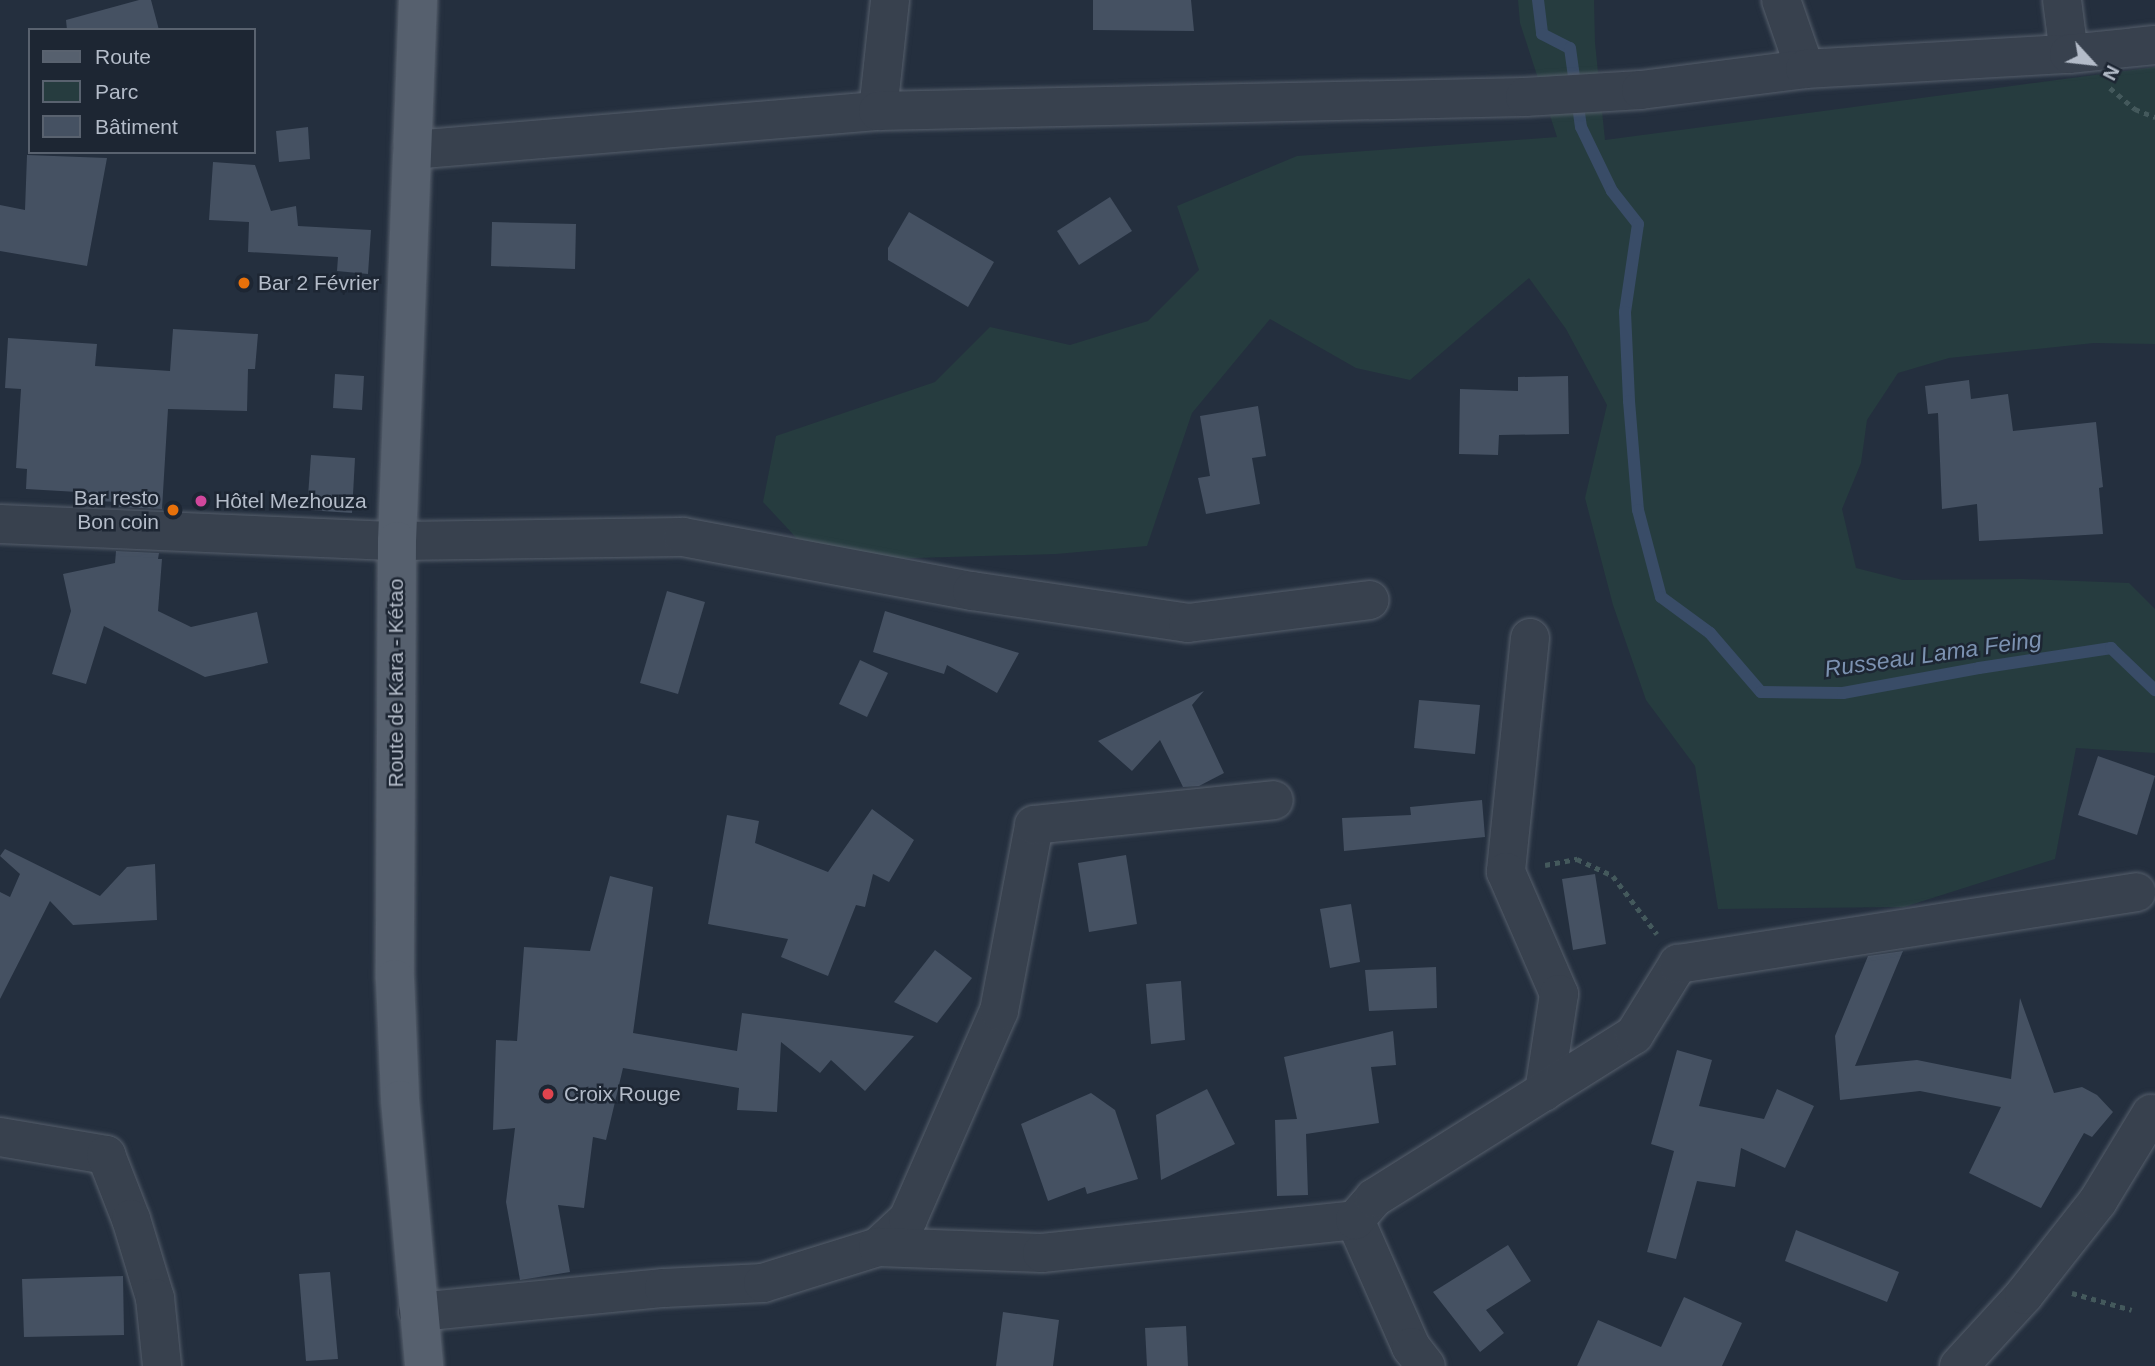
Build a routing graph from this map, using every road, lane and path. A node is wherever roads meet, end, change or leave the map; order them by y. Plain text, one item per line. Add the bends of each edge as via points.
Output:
1 (418, 0) edge
2 (890, 0) edge
3 (1782, 0) edge
4 (2062, 0) edge
5 (2155, 45) edge
6 (2069, 54) junction
7 (1805, 69) junction
8 (878, 111) junction
9 (412, 150) junction
10 (0, 524) edge
11 (397, 541) junction
12 (1370, 600) dead end
13 (1530, 638) dead end
14 (1274, 800) dead end
15 (1506, 872) junction
16 (2136, 892) dead end
17 (1678, 964) junction
18 (1544, 1093) junction
19 (2151, 1114) dead end
20 (0, 1137) edge
21 (1355, 1220) junction
22 (878, 1247) junction
23 (2024, 1295) junction
24 (2133, 1310) dead end
25 (418, 1312) junction
26 (162, 1366) edge
27 (424, 1366) edge
28 (1426, 1366) edge
29 (1959, 1366) edge

1 - 9 main road, Route de Kara - Kétao
2 - 8 street
3 - 7 street
4 - 6 street
5 - 6 street
6 - 7 street
7 - 8 street via 1641,90 1525,97
8 - 9 street
9 - 11 main road, Route de Kara - Kétao
10 - 11 street
11 - 12 street via 683,537 972,591 1188,623
11 - 25 main road, Route de Kara - Kétao via 395,979
13 - 15 street
14 - 22 street via 1034,825 999,1012 908,1219
15 - 17 path via 1577,859 1613,876
15 - 18 street via 1559,994
16 - 17 street
17 - 18 street via 1634,1035
18 - 21 street via 1374,1198
19 - 23 street via 2098,1201
20 - 26 street via 106,1155 155,1298
21 - 22 street via 1042,1253
21 - 28 street via 1410,1347
22 - 25 street via 763,1283
23 - 24 path via 2049,1289
23 - 29 street
25 - 27 main road, Route de Kara - Kétao

